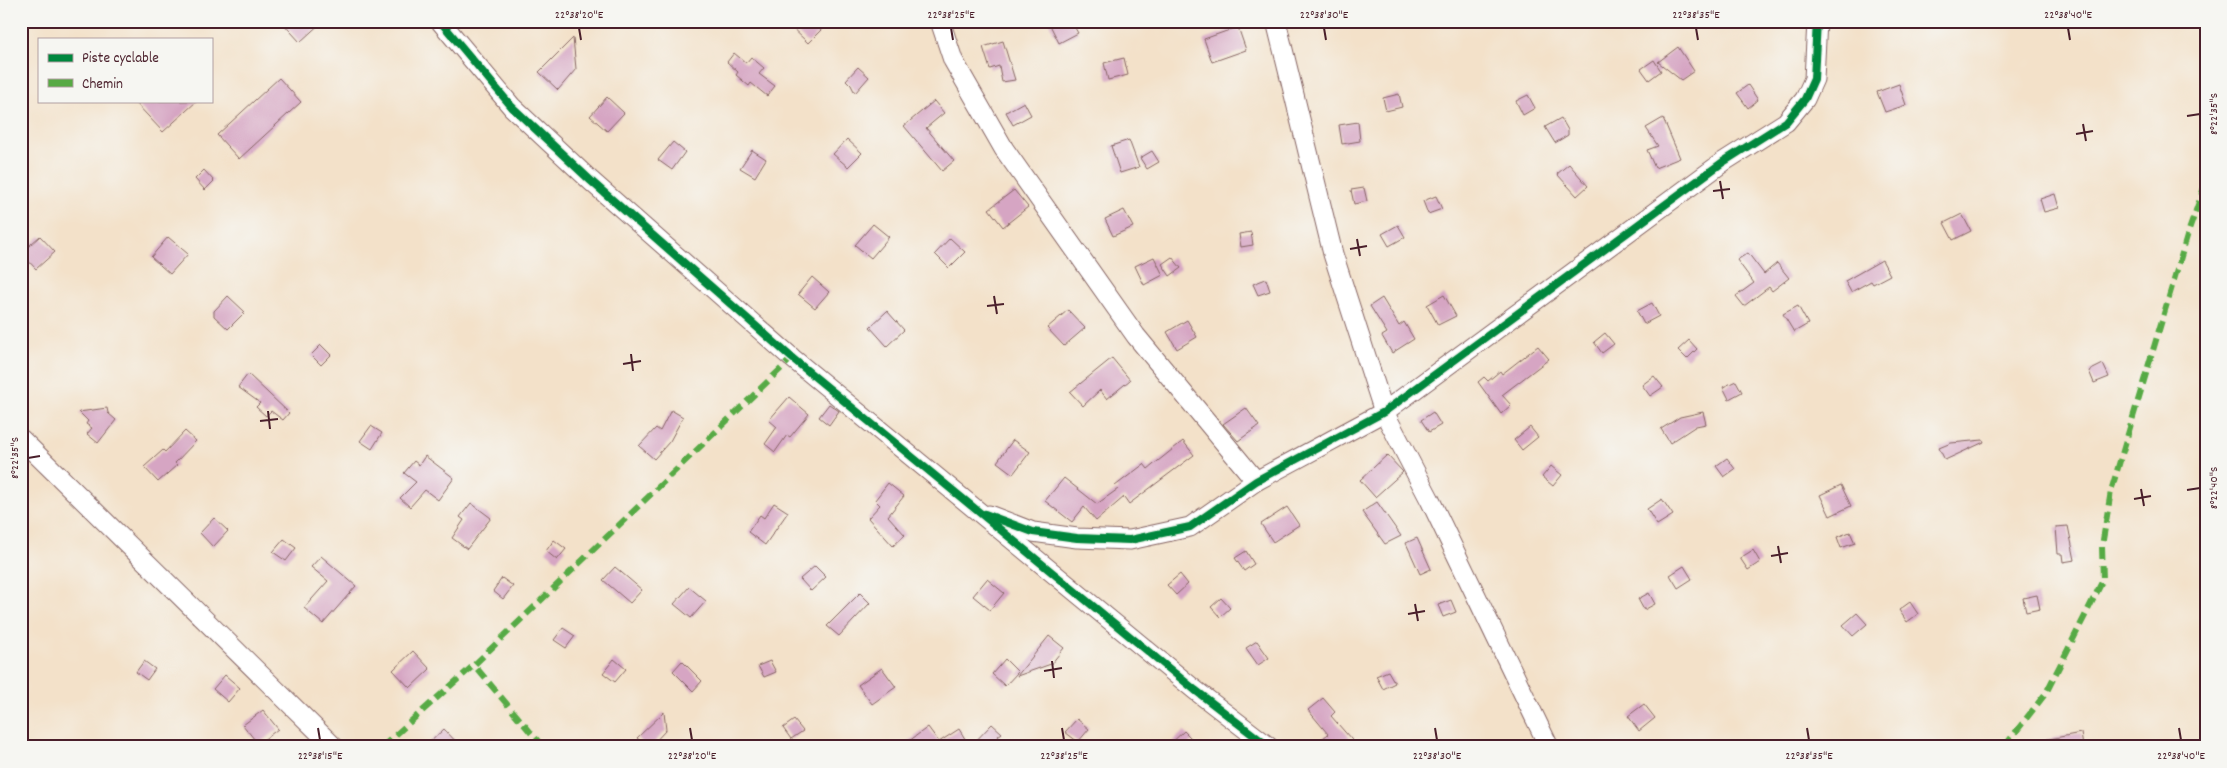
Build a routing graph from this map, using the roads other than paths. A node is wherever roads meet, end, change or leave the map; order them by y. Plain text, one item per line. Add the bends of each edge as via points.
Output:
1 (440, 21) edge
2 (940, 21) edge
3 (1276, 21) edge
4 (1817, 21) edge
5 (1384, 412) junction
6 (21, 439) edge
7 (1256, 480) junction
8 (974, 509) junction
9 (334, 747) edge
10 (1269, 747) edge
11 (1549, 747) edge

1 - 8 street via 512,107 591,181 792,358
2 - 7 street via 953,60 1010,157 1136,336
3 - 5 street via 1333,254
4 - 5 street via 1814,79 1805,99 1786,122 1723,162
5 - 7 street
5 - 11 street
6 - 9 street
7 - 8 street via 1190,527 1130,540 1033,532
8 - 10 street

